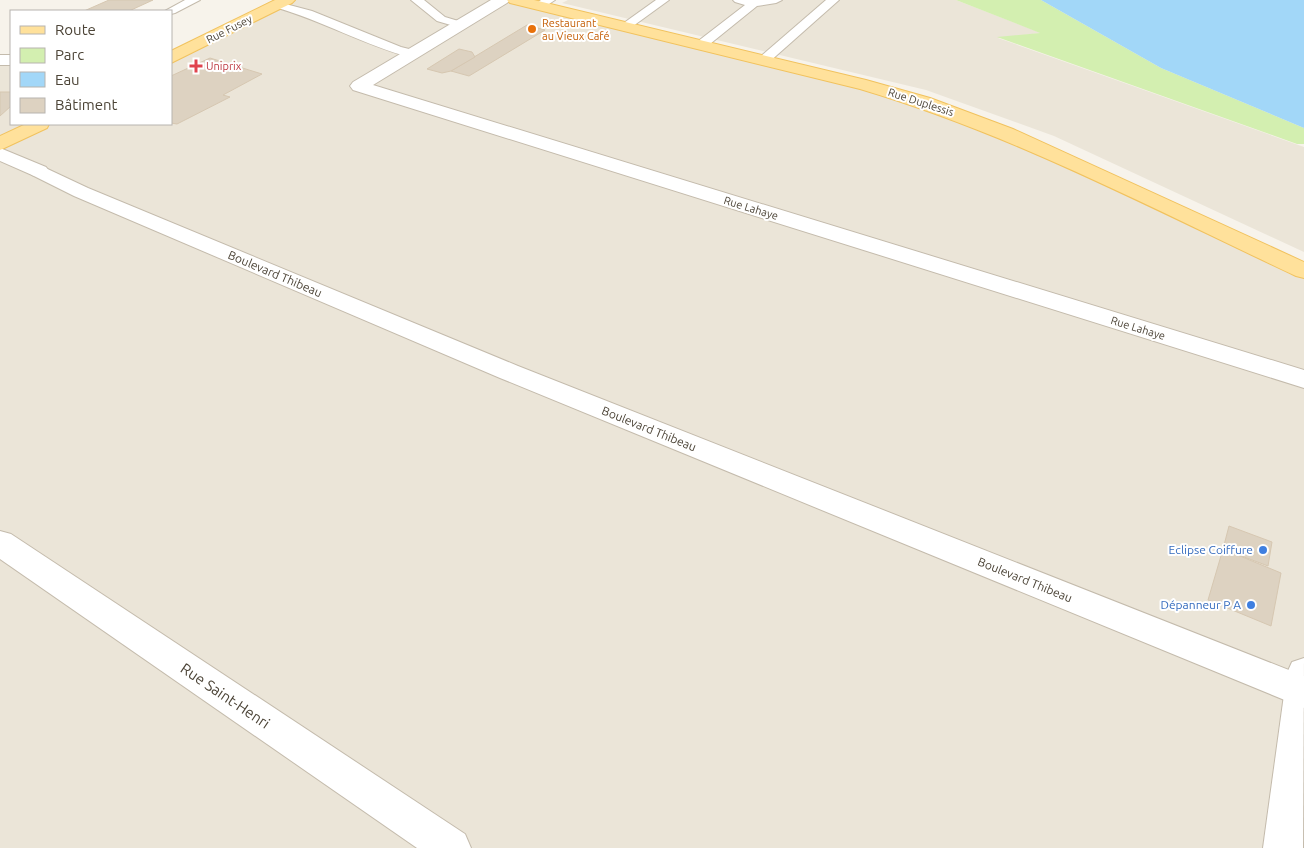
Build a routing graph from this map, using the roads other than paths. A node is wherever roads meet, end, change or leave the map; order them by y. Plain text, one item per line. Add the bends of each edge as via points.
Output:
1 (194, 0) edge
2 (417, 0) edge
3 (502, 0) edge
4 (515, 0) edge
5 (663, 0) edge
6 (739, 0) edge
7 (776, 0) edge
8 (833, 0) edge
9 (282, 2) edge
10 (544, 3) edge
11 (754, 3) junction
12 (172, 11) edge
13 (461, 25) junction
14 (625, 27) junction
15 (701, 45) junction
16 (413, 54) junction
17 (172, 57) edge
18 (764, 60) junction
19 (38, 125) edge
20 (0, 144) edge
21 (0, 154) edge
22 (1304, 271) edge
23 (1304, 379) edge
24 (0, 543) edge
25 (1303, 686) edge
26 (451, 848) edge
27 (1283, 848) edge

1 - 12 lane
2 - 13 lane via 442,19
3 - 13 street, Rue Lahaye
4 - 10 main road, Rue Duplessis
5 - 14 lane
6 - 11 lane
7 - 11 lane
8 - 18 lane
9 - 16 lane
9 - 17 main road, Rue Fusey
10 - 14 main road, Rue Duplessis
11 - 15 lane
13 - 16 street, Rue Lahaye
14 - 15 main road, Rue Duplessis
15 - 18 main road, Rue Duplessis
16 - 23 street, Rue Lahaye via 358,86
18 - 22 main road, Rue Duplessis via 885,90 973,120
19 - 20 main road
21 - 25 street, Boulevard Thibeau via 81,192 509,372
24 - 26 street, Rue Saint-Henri
25 - 27 street

